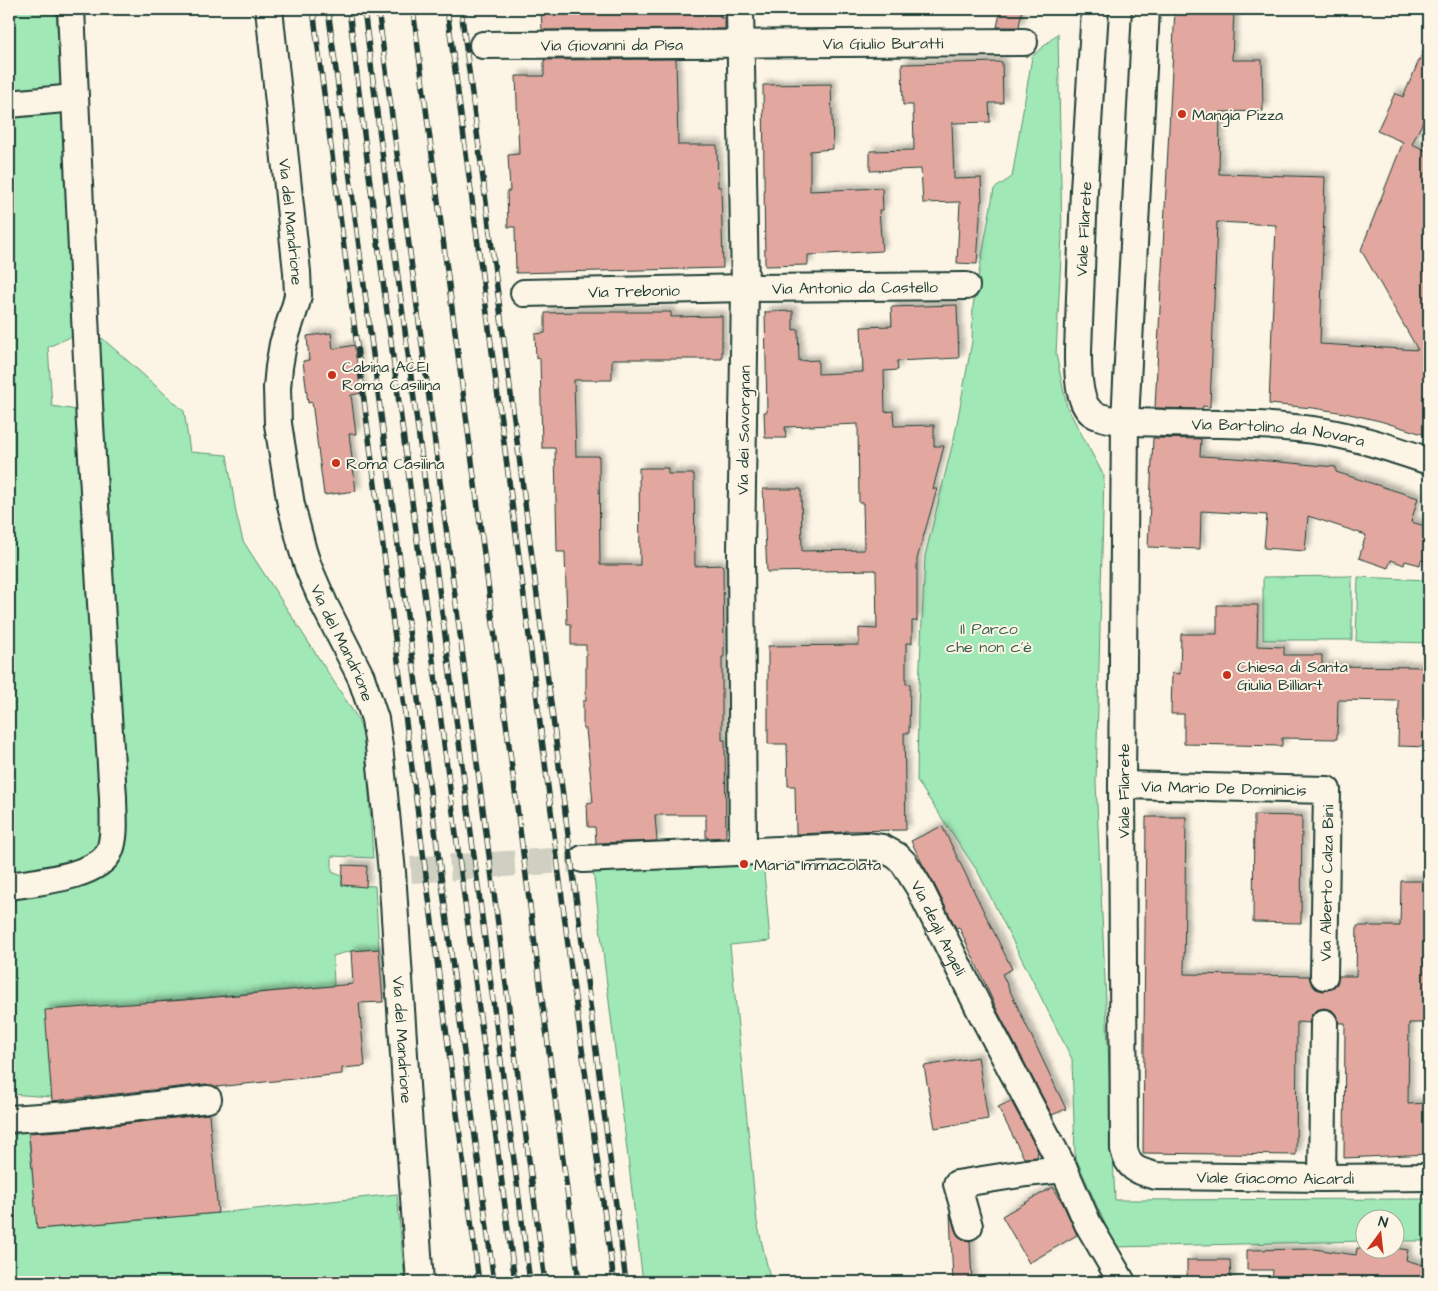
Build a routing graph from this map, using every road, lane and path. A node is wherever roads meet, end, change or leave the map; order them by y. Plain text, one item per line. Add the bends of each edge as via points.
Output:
1 (71, 9) edge
2 (268, 9) edge
3 (740, 9) edge
4 (1095, 9) edge
5 (1146, 9) edge
6 (1024, 42) dead end
7 (740, 44) junction
8 (484, 45) dead end
9 (75, 98) junction
10 (9, 104) edge
11 (966, 286) dead end
12 (745, 288) junction
13 (524, 293) dead end
14 (1125, 421) junction
15 (1429, 461) edge
16 (1122, 785) junction
17 (1328, 790) joint
18 (743, 851) junction
19 (583, 859) tunnel mouth
20 (9, 886) edge
21 (1324, 976) dead end
22 (1324, 1022) dead end
23 (208, 1099) dead end
24 (9, 1118) edge
25 (1127, 1160) joint
26 (1064, 1169) junction
27 (1429, 1177) edge
28 (1322, 1178) junction
29 (970, 1226) dead end
30 (420, 1282) edge
31 (1122, 1282) edge

1 - 9 street
2 - 30 street, Via del Mandrione via 298,295 279,367 277,406 280,442 303,551 322,600 361,677 375,719 402,871 406,1085
3 - 7 street, Via dei Savorgnan
4 - 14 street, Viale Filarete via 1084,190 1078,376 1089,410 1100,417
5 - 14 street, Viale Filarete
6 - 7 street, Via Giulio Buratti
7 - 8 street, Via Giovanni da Pisa
7 - 12 street, Via dei Savorgnan
9 - 10 street
9 - 20 street via 113,834 110,850 94,866 68,876
11 - 12 street, Via Antonio da Castello
12 - 13 street, Via Trebonio
12 - 18 street, Via dei Savorgnan via 741,552
14 - 15 street, Via Bartolino da Novara via 1253,425 1327,432
14 - 16 street, Viale Filarete
16 - 17 street, Via Mario De Dominicis
16 - 25 street, Viale Filarete via 1124,1149
17 - 21 street, Via Alberto Calza Bini
18 - 19 street, Via degli Angeli
18 - 26 street, Via degli Angeli via 871,846 882,848 900,859 919,887
22 - 28 street
23 - 24 street via 70,1115
25 - 28 street, Viale Giacomo Aicardi via 1142,1173 1156,1176
26 - 29 street via 957,1184
26 - 31 street, Via degli Angeli via 1088,1224
27 - 28 street, Viale Giacomo Aicardi

